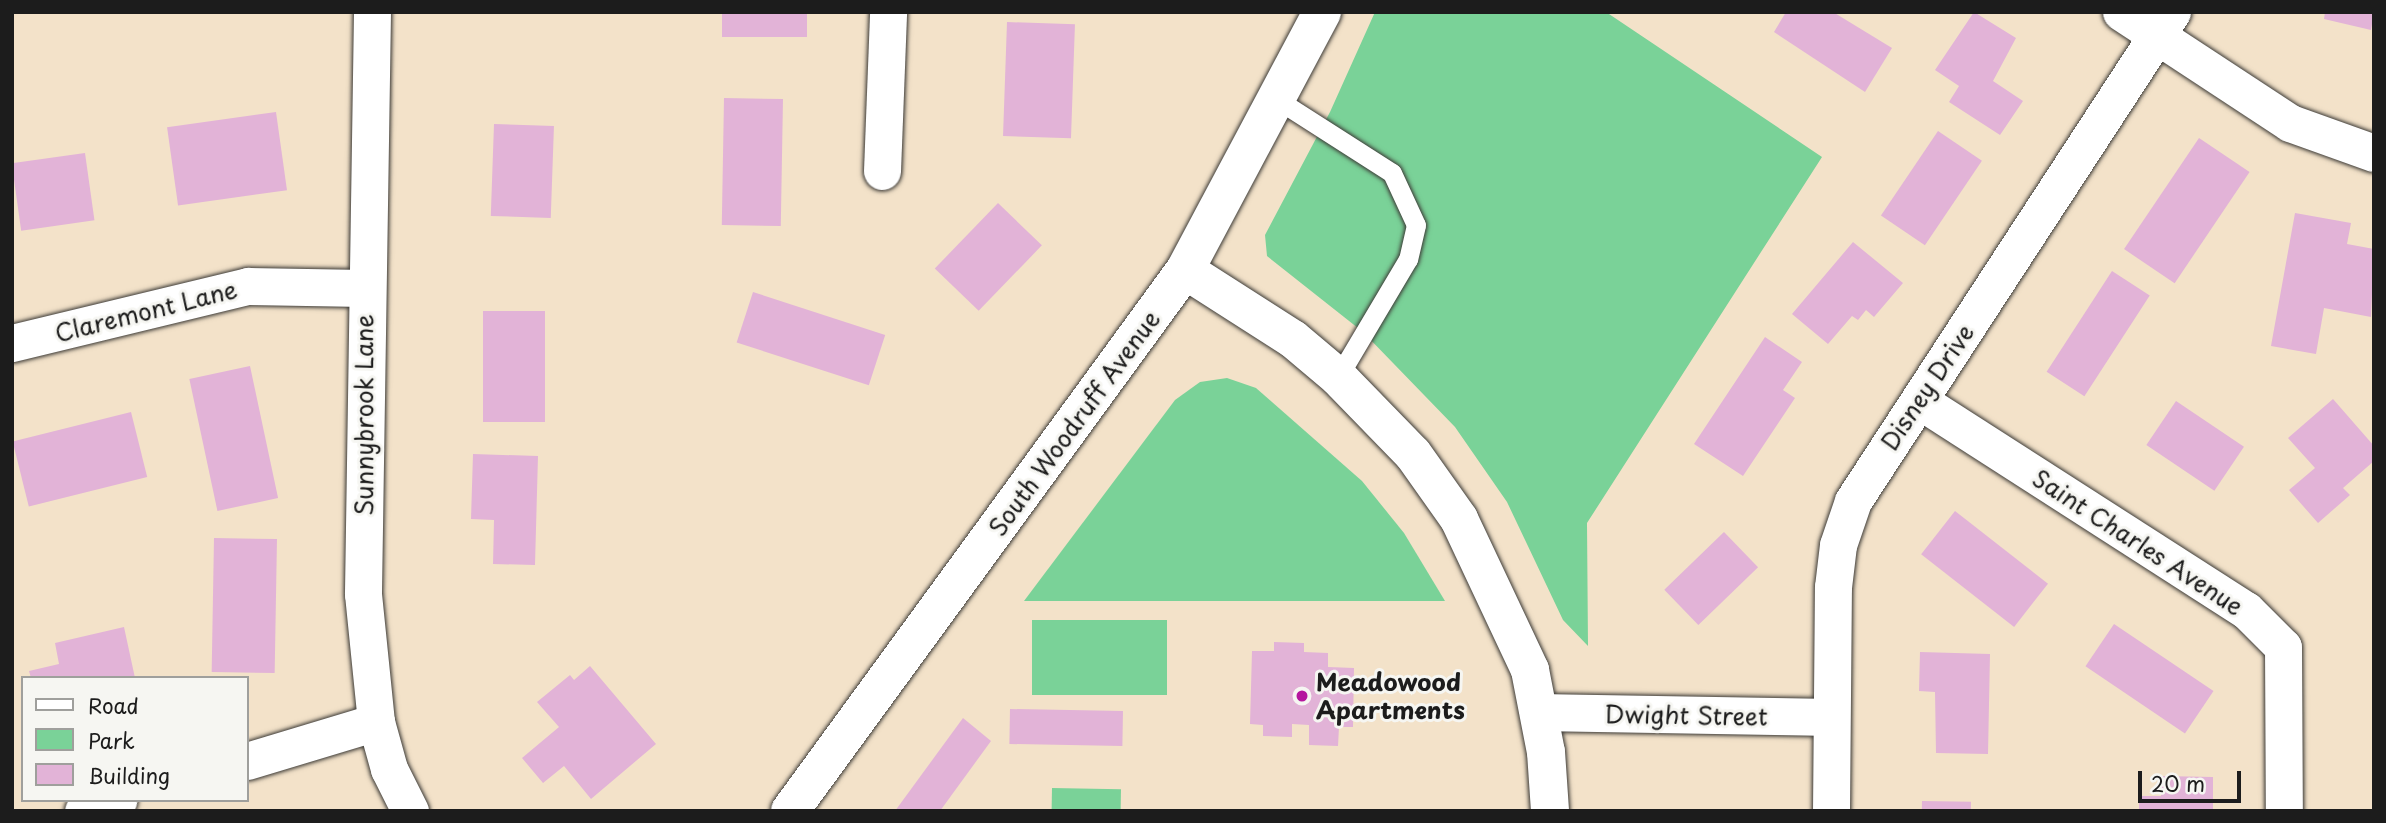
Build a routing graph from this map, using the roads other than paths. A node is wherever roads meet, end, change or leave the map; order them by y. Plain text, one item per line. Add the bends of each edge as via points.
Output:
1 (372, 12) edge
2 (888, 12) edge
3 (1322, 12) edge
4 (2121, 12) edge
5 (2166, 24) edge
6 (1278, 100) junction
7 (2374, 153) edge
8 (883, 171) dead end
9 (1185, 270) junction
10 (365, 288) junction
11 (12, 344) edge
12 (1338, 377) junction
13 (1920, 401) junction
14 (1541, 712) junction
15 (1830, 717) junction
16 (376, 722) junction
17 (248, 761) edge
18 (112, 802) edge
19 (83, 811) edge
20 (410, 811) edge
21 (790, 811) edge
22 (1550, 811) edge
23 (1831, 811) edge
24 (2284, 811) edge

1 - 10 street, Sunnybrook Lane
2 - 8 street
3 - 6 main road, South Woodruff Avenue
4 - 5 street
5 - 7 street via 2219,80 2290,122
5 - 13 street, Disney Drive
6 - 9 main road, South Woodruff Avenue
6 - 12 lane via 1392,173 1416,225 1408,258
9 - 12 main road via 1293,339
9 - 21 main road, South Woodruff Avenue
10 - 11 street, Claremont Lane via 248,286
10 - 16 street, Sunnybrook Lane via 363,594
12 - 14 main road via 1413,454 1459,519 1510,618
13 - 15 street, Disney Drive via 1853,501 1838,545
13 - 24 street, Saint Charles Avenue via 2246,610 2283,647
14 - 15 street, Dwight Street
14 - 22 main road
15 - 23 street, Disney Drive
16 - 17 street
16 - 20 street, Sunnybrook Lane via 389,769
18 - 19 street

